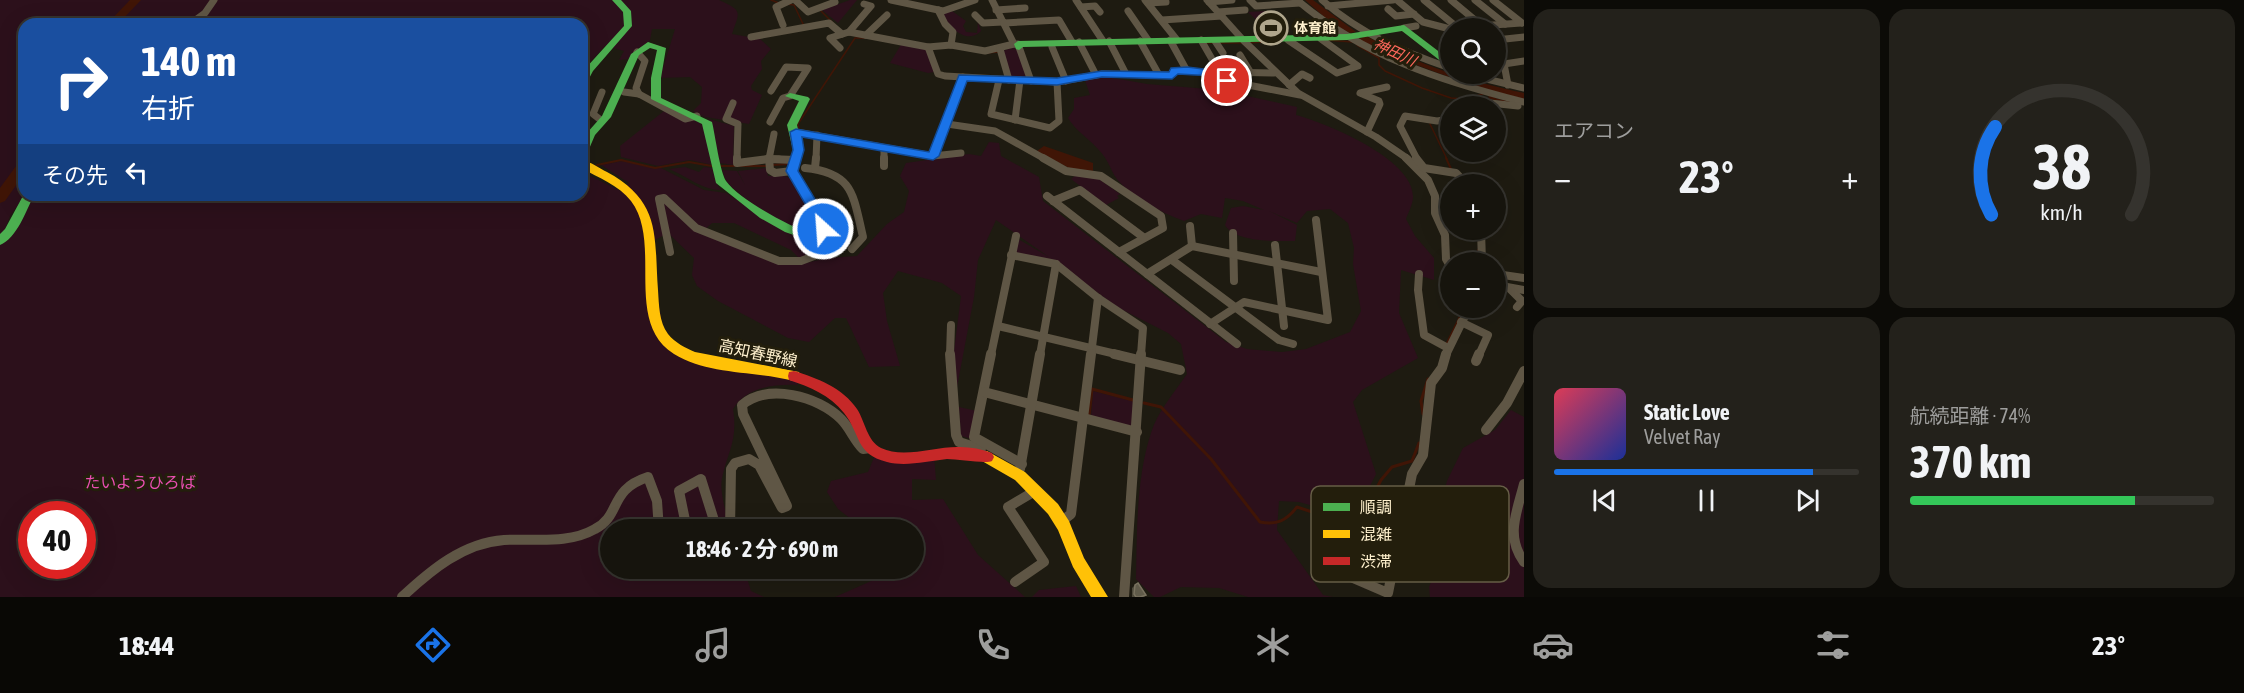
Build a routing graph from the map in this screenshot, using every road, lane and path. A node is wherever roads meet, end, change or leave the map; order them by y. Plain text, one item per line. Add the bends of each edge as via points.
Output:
1 (214, 0) edge
2 (616, 0) edge
3 (793, 0) edge
4 (843, 0) edge
5 (891, 0) edge
6 (975, 0) edge
7 (992, 0) edge
8 (1077, 0) edge
9 (1232, 0) edge
10 (1250, 0) edge
11 (1322, 0) edge
12 (1395, 0) edge
13 (1425, 0) edge
14 (1451, 0) edge
15 (1475, 0) edge
16 (1493, 0) edge
17 (834, 1) edge
18 (1208, 1) edge
19 (1147, 2) edge
20 (1166, 2) dead end
21 (1299, 2) edge
22 (864, 4) dead end
23 (1328, 6) junction
24 (1081, 7) junction
25 (1025, 8) dead end
26 (1388, 9) dead end
27 (938, 10) junction
28 (996, 10) junction
29 (1245, 10) dead end
30 (1128, 11) dead end
31 (1100, 12) dead end
32 (1179, 12) dead end
33 (1220, 14) junction
34 (1414, 14) junction
35 (887, 15) dead end
36 (975, 15) dead end
37 (198, 18) edge
38 (1184, 18) junction
39 (1446, 18) edge
40 (1472, 18) edge
41 (1498, 18) edge
42 (1162, 20) junction
43 (983, 23) junction
44 (1003, 23) junction
45 (1506, 24) edge
46 (1523, 24) edge
47 (783, 25) dead end
48 (1440, 26) edge
49 (1366, 32) junction
50 (846, 33) junction
51 (983, 34) dead end
52 (866, 35) junction
53 (750, 37) dead end
54 (1348, 37) junction
55 (1524, 38) edge
56 (1321, 39) junction
57 (1506, 39) edge
58 (1173, 40) junction
59 (1201, 40) junction
60 (1215, 40) junction
61 (1106, 41) junction
62 (1144, 41) junction
63 (1289, 41) junction
64 (1076, 42) junction
65 (1246, 42) junction
66 (951, 45) junction
67 (1017, 45) junction
68 (1051, 45) junction
69 (928, 46) junction
70 (840, 48) dead end
71 (1001, 51) junction
72 (637, 52) junction
73 (1224, 53) dead end
74 (1240, 56) dead end
75 (1440, 56) edge
76 (1524, 61) edge
77 (1440, 63) edge
78 (1506, 63) joint
79 (1524, 69) edge
80 (1187, 70) junction
81 (588, 72) edge
82 (1251, 73) junction
83 (1274, 73) junction
84 (1126, 74) junction
85 (1218, 74) junction
86 (1506, 74) edge
87 (1096, 75) junction
88 (1159, 75) junction
89 (963, 77) junction
90 (1310, 78) dead end
91 (999, 80) junction
92 (1009, 80) junction
93 (1020, 80) junction
94 (1031, 81) junction
95 (1066, 81) junction
96 (1057, 82) junction
97 (1504, 84) edge
98 (1289, 85) junction
99 (1508, 85) junction
100 (1387, 87) dead end
101 (1524, 88) edge
102 (771, 91) dead end
103 (602, 92) dead end
104 (624, 92) dead end
105 (639, 94) junction
106 (1301, 95) junction
107 (790, 96) junction
108 (1524, 102) edge
109 (733, 103) dead end
110 (1506, 105) edge
111 (1524, 107) edge
112 (697, 116) junction
113 (1015, 120) junction
114 (1440, 121) edge
115 (602, 122) junction
116 (770, 122) dead end
117 (946, 124) junction
118 (796, 132) junction
119 (1367, 132) junction
120 (774, 134) dead end
121 (817, 135) junction
122 (588, 141) edge
123 (884, 148) junction
124 (961, 153) dead end
125 (933, 156) junction
126 (840, 163) dead end
127 (769, 164) junction
128 (797, 166) junction
129 (884, 166) dead end
130 (588, 167) edge
131 (815, 168) junction
132 (839, 174) junction
133 (1457, 174) edge
134 (26, 201) edge
135 (1316, 220) dead end
136 (1190, 226) dead end
137 (1233, 233) dead end
138 (1016, 236) dead end
139 (1143, 237) junction
140 (814, 238) junction
141 (0, 241) edge
142 (1275, 245) dead end
143 (1192, 246) junction
144 (852, 249) dead end
145 (670, 252) dead end
146 (1119, 252) junction
147 (1445, 252) edge
148 (1234, 254) junction
149 (1011, 255) junction
150 (1172, 260) junction
151 (1277, 263) junction
152 (1056, 264) junction
153 (1321, 272) junction
154 (1148, 274) junction
155 (1419, 274) dead end
156 (1506, 276) edge
157 (1524, 279) edge
158 (1234, 281) dead end
159 (1506, 288) edge
160 (1510, 289) junction
161 (1524, 290) edge
162 (1098, 298) junction
163 (1517, 307) dead end
164 (1235, 308) junction
165 (1282, 309) junction
166 (1463, 318) edge
167 (1461, 322) junction
168 (1210, 324) junction
169 (951, 325) dead end
170 (998, 326) junction
171 (1284, 326) dead end
172 (1044, 336) junction
173 (1237, 344) dead end
174 (1293, 344) dead end
175 (1448, 348) junction
176 (1092, 349) junction
177 (1141, 361) junction
178 (1476, 361) dead end
179 (1180, 370) dead end
180 (1524, 371) edge
181 (984, 392) junction
182 (1031, 405) junction
183 (1082, 418) junction
184 (1486, 430) dead end
185 (1137, 432) junction
186 (870, 448) junction
187 (1022, 464) junction
188 (1005, 465) junction
189 (1018, 477) junction
190 (1524, 484) edge
191 (1410, 486) edge
192 (1035, 491) junction
193 (606, 519) edge
194 (658, 519) edge
195 (686, 519) edge
196 (714, 519) edge
197 (730, 519) edge
198 (1062, 521) junction
199 (600, 526) edge
200 (1524, 562) edge
201 (1015, 582) dead end
202 (1362, 582) edge
203 (1390, 582) edge
204 (402, 597) edge
205 (1100, 597) edge
206 (1124, 597) edge

1 - 37 street
2 - 81 street via 627,11 628,26
3 - 17 street via 808,12
3 - 47 street via 776,7
4 - 17 street
5 - 27 street
6 - 27 street
7 - 28 street
8 - 24 street
9 - 18 street
10 - 21 street via 1256,6
11 - 23 street
12 - 23 street
12 - 34 street
13 - 39 street
14 - 40 street
15 - 41 street
16 - 46 street
18 - 33 street
19 - 20 street
19 - 42 street
21 - 54 street
22 - 50 street via 871,6
23 - 49 street
24 - 31 street via 1094,4
24 - 61 street
25 - 28 street
26 - 34 street via 1396,16
27 - 66 street via 953,32
28 - 44 street
29 - 33 street
30 - 62 street
32 - 38 street
33 - 38 street
33 - 65 street
34 - 48 street via 1424,22
35 - 52 street
36 - 43 street
38 - 42 street
42 - 58 street
43 - 44 street
43 - 51 street
44 - 64 street via 1059,20
44 - 67 street
45 - 46 street
49 - 54 street
49 - 75 street via 1410,27
49 - 77 street
50 - 52 street
50 - 53 street via 829,23
50 - 70 street via 830,38
52 - 69 street
54 - 56 street
54 - 108 street via 1426,74
55 - 57 street
56 - 63 street
56 - 63 street via 1358,66 1337,74
58 - 59 street
58 - 62 street
58 - 80 street
59 - 60 street
59 - 85 street
60 - 65 street
60 - 73 street
61 - 62 street
61 - 64 street
61 - 84 street
62 - 88 street
63 - 65 street
64 - 68 street
64 - 87 street
65 - 83 street
66 - 69 street
66 - 71 street
67 - 68 street
67 - 71 street
67 - 94 street
68 - 95 street
69 - 89 street via 938,74
71 - 92 street
72 - 105 street via 645,61 636,88
72 - 112 street via 648,45 662,48 656,99
72 - 115 street
74 - 82 street
76 - 78 street
78 - 79 street
80 - 85 street
80 - 88 street
82 - 83 street
82 - 85 street
83 - 98 street
84 - 87 street
84 - 88 street
85 - 106 street via 1227,81
86 - 99 street
87 - 95 street
89 - 91 street
89 - 117 street
90 - 98 street via 1299,73
91 - 92 street
91 - 113 street via 991,114
92 - 93 street
93 - 94 street
93 - 113 street
94 - 96 street
95 - 96 street
96 - 113 street via 1059,121 1050,128
97 - 99 street
98 - 106 street
99 - 101 street
100 - 119 street via 1360,93 1380,104
102 - 107 street via 786,67 808,68
103 - 115 street via 593,114
104 - 105 street
105 - 112 street via 686,118
106 - 119 street
107 - 116 street via 783,98
107 - 118 street via 805,99 792,125
109 - 127 street via 726,119 738,124 737,163
110 - 111 street
112 - 140 street via 707,122 724,186 786,228
114 - 133 street via 1405,116 1400,126 1420,165
115 - 122 street
117 - 125 street
117 - 139 street via 995,131 1066,171 1101,176 1161,216 1163,228
118 - 121 street
118 - 128 street
119 - 147 street via 1420,171 1435,196 1434,210 1446,237
120 - 127 street
121 - 123 street
121 - 131 street
123 - 125 street
123 - 129 street
124 - 125 street
126 - 132 street
127 - 128 street
127 - 128 street via 775,173
128 - 131 street
128 - 140 street via 824,224
130 - 186 street, 高知春野線 via 630,192 644,208 652,237 654,318 660,337 692,356 778,371 820,387 855,416
131 - 132 street
132 - 144 street via 848,182 863,237
134 - 141 street
135 - 153 street
136 - 143 street
137 - 148 street
138 - 149 street
139 - 146 street
139 - 146 street via 1080,190 1050,199
140 - 145 street via 818,245 814,256 801,261 779,261 696,228 664,198 659,199
142 - 151 street
143 - 148 street
143 - 150 street
146 - 154 street
148 - 151 street
148 - 158 street
149 - 152 street
149 - 170 street
150 - 154 street
150 - 164 street
151 - 153 street
151 - 165 street
152 - 162 street
152 - 172 street
153 - 165 street via 1328,320
154 - 168 street
155 - 175 street via 1424,335
156 - 157 street
159 - 160 street
160 - 161 street
160 - 163 street via 1522,301
162 - 176 street
162 - 177 street via 1143,328
164 - 165 street via 1245,302
164 - 168 street
164 - 174 street via 1279,340
165 - 171 street
166 - 167 street
167 - 175 street
167 - 178 street via 1488,335
168 - 173 street
169 - 188 street via 950,368 958,442 994,453
170 - 172 street
170 - 181 street
172 - 176 street
172 - 182 street
175 - 191 street via 1443,368 1431,383 1423,455
176 - 177 street
176 - 183 street
177 - 179 street
177 - 185 street
180 - 184 street via 1507,403
181 - 182 street
181 - 187 street via 974,437
182 - 183 street
182 - 187 street
183 - 185 street
183 - 198 street via 1071,514
185 - 206 street
186 - 188 street via 898,456 948,450 969,452
186 - 197 street via 863,449 854,442 840,418 806,398 760,394 747,397 742,405 743,414 787,506 782,508 759,465 749,459 735,463 731,469
187 - 189 street
188 - 189 street
189 - 192 street
190 - 200 street via 1511,540
192 - 198 street
192 - 201 street via 1008,507 1044,562
193 - 194 street via 619,491 648,477 657,501
195 - 196 street via 678,491 701,479
198 - 205 street via 1078,562
199 - 204 street via 535,542 488,542 432,569
202 - 203 street via 1388,593

